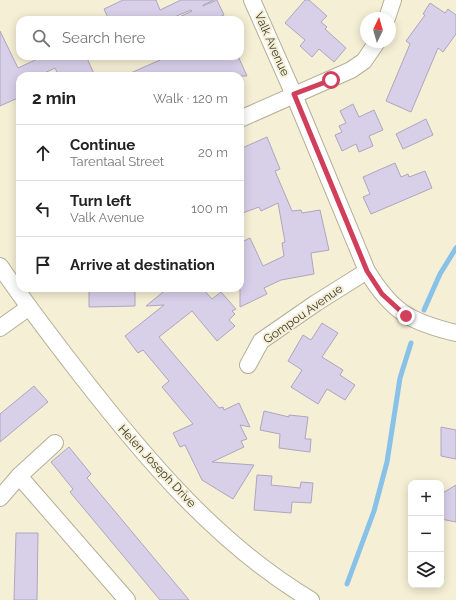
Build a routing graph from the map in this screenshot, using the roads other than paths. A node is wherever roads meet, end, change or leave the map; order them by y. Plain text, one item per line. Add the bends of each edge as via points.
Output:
1 (252, 0) edge
2 (393, 0) edge
3 (388, 12) edge
4 (374, 48) edge
5 (294, 94) junction
6 (244, 117) edge
7 (0, 266) edge
8 (367, 271) junction
9 (16, 290) edge
10 (17, 292) edge
11 (28, 308) junction
12 (0, 328) edge
13 (456, 333) edge
14 (248, 365) dead end
15 (55, 443) dead end
16 (19, 476) junction
17 (0, 498) edge
18 (127, 600) edge
19 (311, 600) edge

1 - 5 street, Valk Avenue
2 - 3 street
4 - 5 street via 364,61 351,70
5 - 6 street
5 - 8 street, Valk Avenue
7 - 9 street, Helen Joseph Drive
8 - 13 street, Valk Avenue via 382,294 406,316 422,324
8 - 14 street, Gompou Avenue via 316,302 261,341
10 - 11 street, Helen Joseph Drive
11 - 12 street
11 - 19 street, Helen Joseph Drive via 127,435 171,484 226,538
15 - 16 street
16 - 17 street
16 - 18 street

